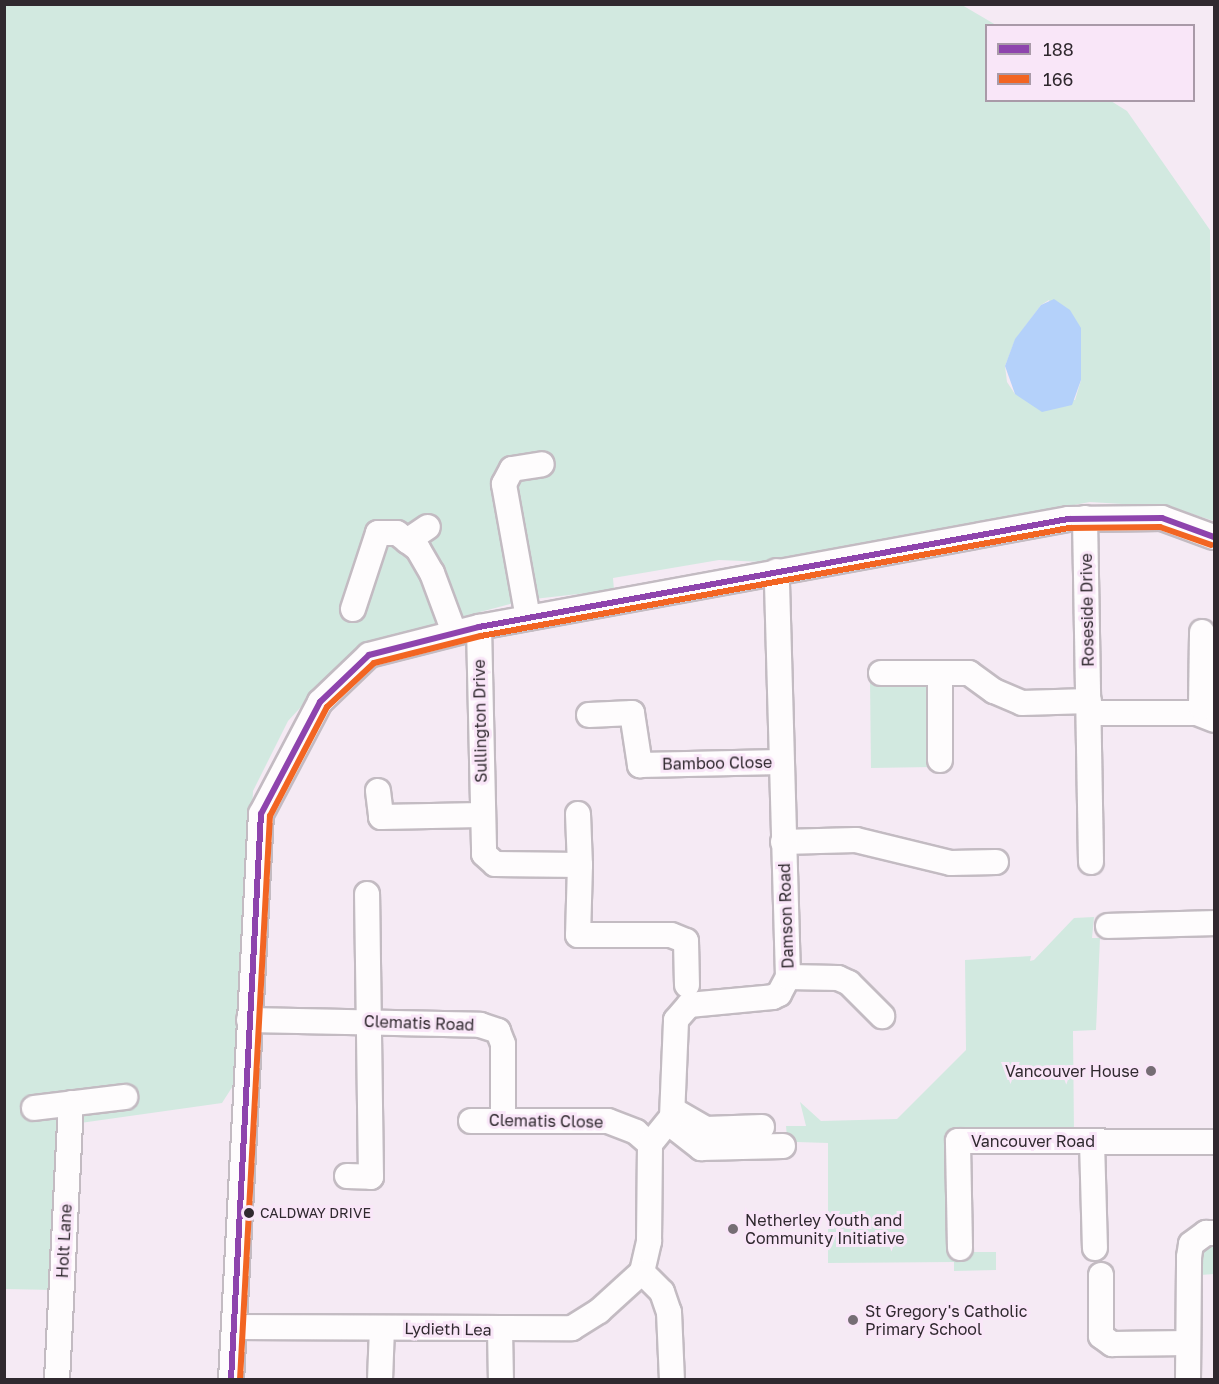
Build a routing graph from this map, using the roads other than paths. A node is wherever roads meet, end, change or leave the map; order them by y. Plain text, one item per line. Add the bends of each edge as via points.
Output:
1 (542, 464) dead end
2 (1085, 518) junction
3 (428, 527) dead end
4 (1215, 537) edge
5 (407, 541) junction
6 (777, 571) junction
7 (353, 609) dead end
8 (528, 618) junction
9 (479, 627) junction
10 (454, 632) junction
11 (1202, 632) dead end
12 (881, 673) dead end
13 (940, 674) junction
14 (1089, 707) junction
15 (589, 715) dead end
16 (1206, 716) edge
17 (940, 760) dead end
18 (781, 762) junction
19 (378, 791) dead end
20 (578, 814) dead end
21 (482, 816) junction
22 (783, 842) junction
23 (996, 862) dead end
24 (1091, 862) dead end
25 (580, 865) junction
26 (367, 894) dead end
27 (1215, 923) edge
28 (1108, 926) dead end
29 (788, 977) junction
30 (687, 985) dead end
31 (882, 1016) dead end
32 (249, 1020) junction
33 (370, 1021) junction
34 (125, 1097) dead end
35 (71, 1103) junction
36 (34, 1107) dead end
37 (671, 1117) junction
38 (503, 1120) junction
39 (471, 1121) dead end
40 (762, 1127) dead end
41 (1092, 1142) junction
42 (1215, 1142) edge
43 (650, 1144) junction
44 (783, 1146) dead end
45 (347, 1176) dead end
46 (1215, 1233) edge
47 (960, 1248) dead end
48 (1095, 1248) dead end
49 (642, 1272) junction
50 (1101, 1275) dead end
51 (234, 1327) junction
52 (382, 1328) junction
53 (500, 1330) junction
54 (1188, 1343) junction
55 (57, 1380) edge
56 (231, 1380) edge
57 (380, 1380) edge
58 (501, 1380) edge
59 (672, 1380) edge
60 (1188, 1380) edge

1 - 8 street via 512,469 504,484
2 - 4 street via 1162,518
2 - 6 street
2 - 14 street, Roseside Drive
3 - 5 street
5 - 7 street via 397,533 378,533
5 - 10 street via 418,549 432,573
6 - 8 street
6 - 18 street, Damson Road
8 - 9 street
9 - 10 street
9 - 21 street, Sullington Drive
10 - 32 street via 369,655 320,702 293,753 261,814
11 - 16 street via 1201,707
12 - 13 street
13 - 14 street via 969,673 994,691 1022,703
13 - 17 street
14 - 16 street
14 - 24 street, Roseside Drive
15 - 18 street, Bamboo Close via 632,713 640,765
18 - 22 street, Damson Road
19 - 21 street via 381,817
20 - 25 street
21 - 25 street, Sullington Drive via 484,854 495,864
22 - 23 street via 856,840 951,863
22 - 29 street, Damson Road
25 - 30 street via 578,935 671,935 686,941
26 - 33 street
27 - 28 street
29 - 31 street via 838,978 849,983
29 - 37 street, Damson Road via 780,994 773,997 714,1000 689,1005 682,1011 676,1020
32 - 33 street, Clematis Road
32 - 51 street
33 - 38 street, Clematis Road via 480,1025 498,1031 503,1044
33 - 45 street via 371,1177
34 - 35 street
35 - 36 street
35 - 55 street, Holt Lane
37 - 40 street via 706,1128
37 - 43 street
37 - 44 street via 701,1148
38 - 39 street, Clematis Close
38 - 43 street, Clematis Close via 608,1121 636,1132
41 - 42 street, Vancouver Road
41 - 47 street, Vancouver Road via 958,1141
41 - 48 street
43 - 49 street via 649,1242
46 - 54 street via 1206,1233 1191,1244
49 - 53 street, Lydieth Lea via 599,1311 572,1328
49 - 59 street via 662,1292 669,1312
50 - 54 street via 1101,1336 1112,1344
51 - 52 street, Lydieth Lea
51 - 56 street
52 - 53 street, Lydieth Lea
52 - 57 street
53 - 58 street
54 - 60 street

